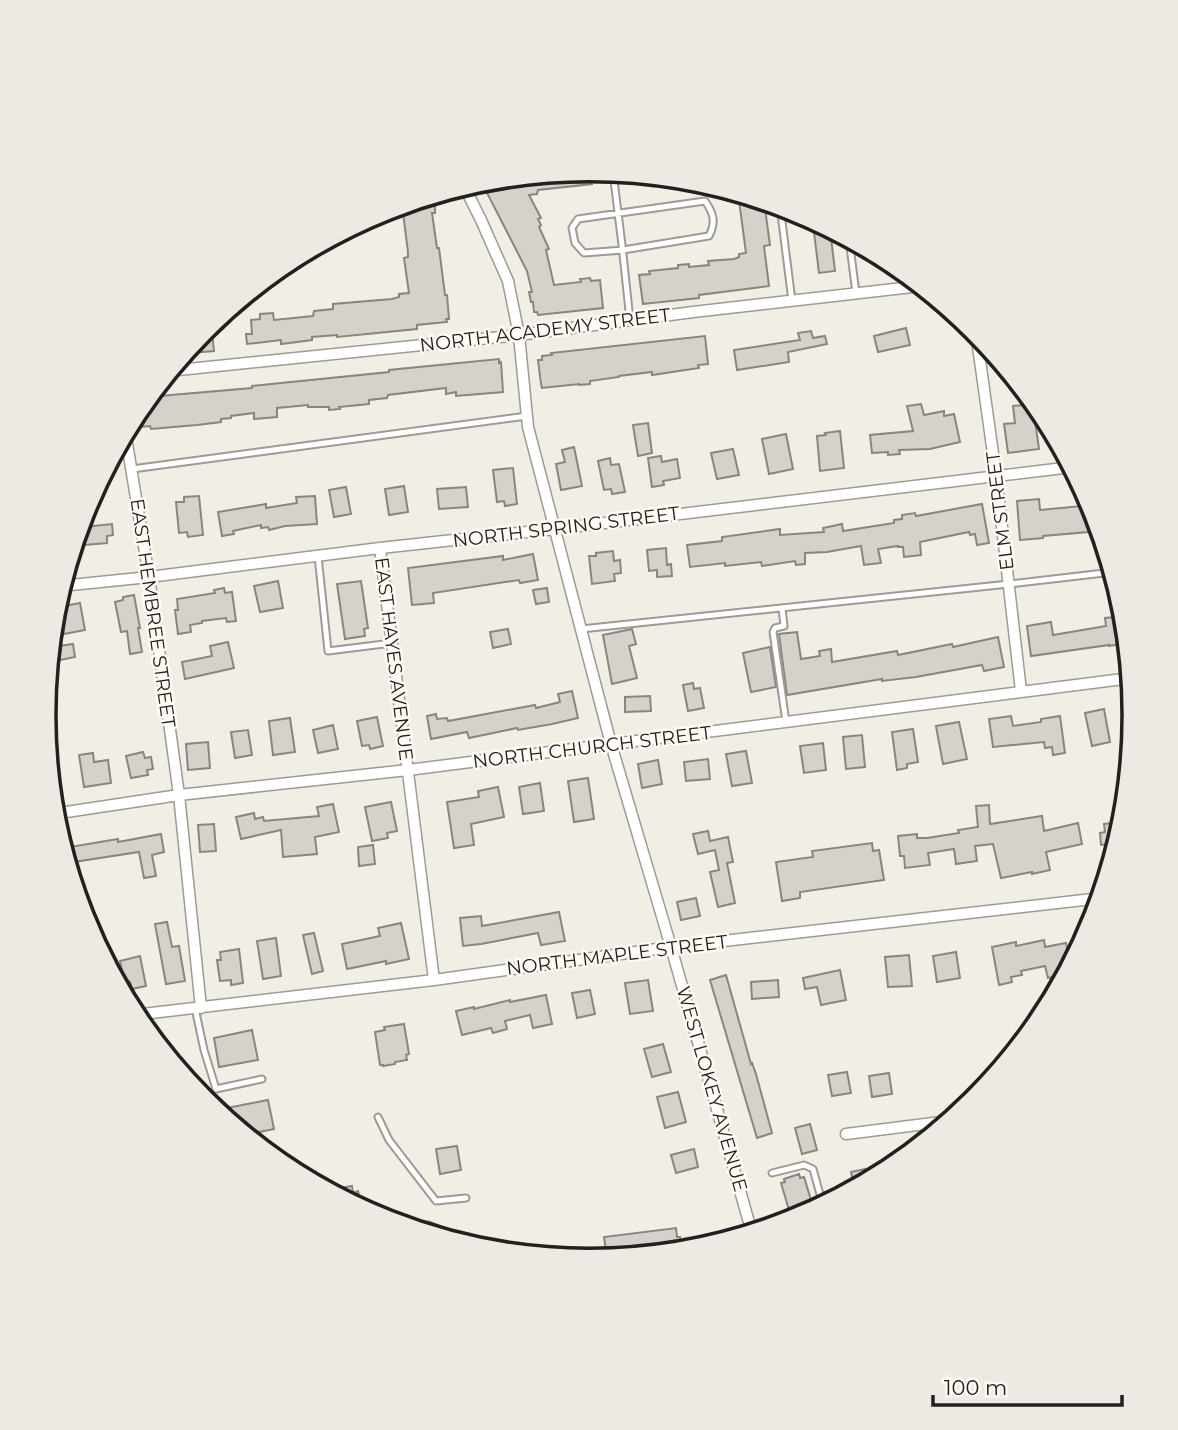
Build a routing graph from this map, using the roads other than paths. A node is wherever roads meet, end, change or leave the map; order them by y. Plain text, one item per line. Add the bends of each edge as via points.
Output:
1 (614, 183) edge
2 (469, 196) edge
3 (618, 213) junction
4 (782, 219) edge
5 (623, 250) junction
6 (850, 250) edge
7 (907, 288) edge
8 (856, 293) junction
9 (792, 301) junction
10 (629, 320) junction
11 (519, 335) junction
12 (979, 352) edge
13 (184, 370) edge
14 (527, 416) junction
15 (128, 447) edge
16 (1061, 468) edge
17 (132, 469) junction
18 (996, 475) junction
19 (555, 529) junction
20 (380, 548) junction
21 (318, 556) junction
22 (1103, 573) edge
23 (149, 577) junction
24 (1009, 584) junction
25 (72, 585) edge
26 (782, 608) junction
27 (581, 629) junction
28 (392, 643) junction
29 (1121, 679) edge
30 (1021, 691) junction
31 (786, 722) junction
32 (611, 744) junction
33 (408, 770) junction
34 (179, 795) junction
35 (65, 812) edge
36 (1089, 899) edge
37 (671, 947) junction
38 (434, 980) junction
39 (198, 1008) junction
40 (148, 1013) edge
41 (262, 1079) dead end
42 (378, 1117) dead end
43 (931, 1123) edge
44 (846, 1134) dead end
45 (772, 1173) dead end
46 (820, 1195) edge
47 (466, 1198) dead end
48 (749, 1223) edge

1 - 3 lane
2 - 11 street, WEST LOKEY AVENUE via 508,281
3 - 5 lane
3 - 5 lane via 578,219 572,228 575,243 584,253
3 - 5 lane via 705,201 712,210 714,226 709,236
4 - 9 lane
5 - 10 lane
6 - 8 lane
7 - 8 street, NORTH ACADEMY STREET
8 - 9 street, NORTH ACADEMY STREET
9 - 10 street, NORTH ACADEMY STREET
10 - 11 street, NORTH ACADEMY STREET
11 - 13 street, NORTH ACADEMY STREET
11 - 14 street, WEST LOKEY AVENUE
12 - 18 street, ELM STREET
14 - 17 lane
14 - 19 street, WEST LOKEY AVENUE
15 - 17 street, EAST HEMBREE STREET
16 - 18 street, NORTH SPRING STREET
17 - 23 street, EAST HEMBREE STREET
18 - 19 street, NORTH SPRING STREET
18 - 24 street, ELM STREET
19 - 20 street, NORTH SPRING STREET
19 - 27 street, WEST LOKEY AVENUE
20 - 21 street, NORTH SPRING STREET
20 - 28 street, EAST HAYES AVENUE
21 - 23 street, NORTH SPRING STREET
21 - 28 lane via 328,652
22 - 24 lane
23 - 25 street, NORTH SPRING STREET
23 - 34 street, EAST HEMBREE STREET
24 - 26 lane
24 - 30 street, ELM STREET
26 - 27 lane
26 - 31 lane via 784,626 773,632
27 - 32 street, WEST LOKEY AVENUE
28 - 33 street, EAST HAYES AVENUE
29 - 30 street, NORTH CHURCH STREET
30 - 31 street, NORTH CHURCH STREET
31 - 32 street, NORTH CHURCH STREET
32 - 33 street, NORTH CHURCH STREET
32 - 37 street, WEST LOKEY AVENUE
33 - 34 street, NORTH CHURCH STREET
33 - 38 street, EAST HAYES AVENUE
34 - 35 street, NORTH CHURCH STREET
34 - 39 street, EAST HEMBREE STREET
36 - 37 street, NORTH MAPLE STREET
37 - 38 street, NORTH MAPLE STREET
37 - 48 street, WEST LOKEY AVENUE
38 - 39 street, NORTH MAPLE STREET
39 - 40 street, NORTH MAPLE STREET
39 - 41 lane via 216,1088
42 - 47 lane via 389,1140 436,1201
43 - 44 street
45 - 46 lane via 804,1165 813,1169

